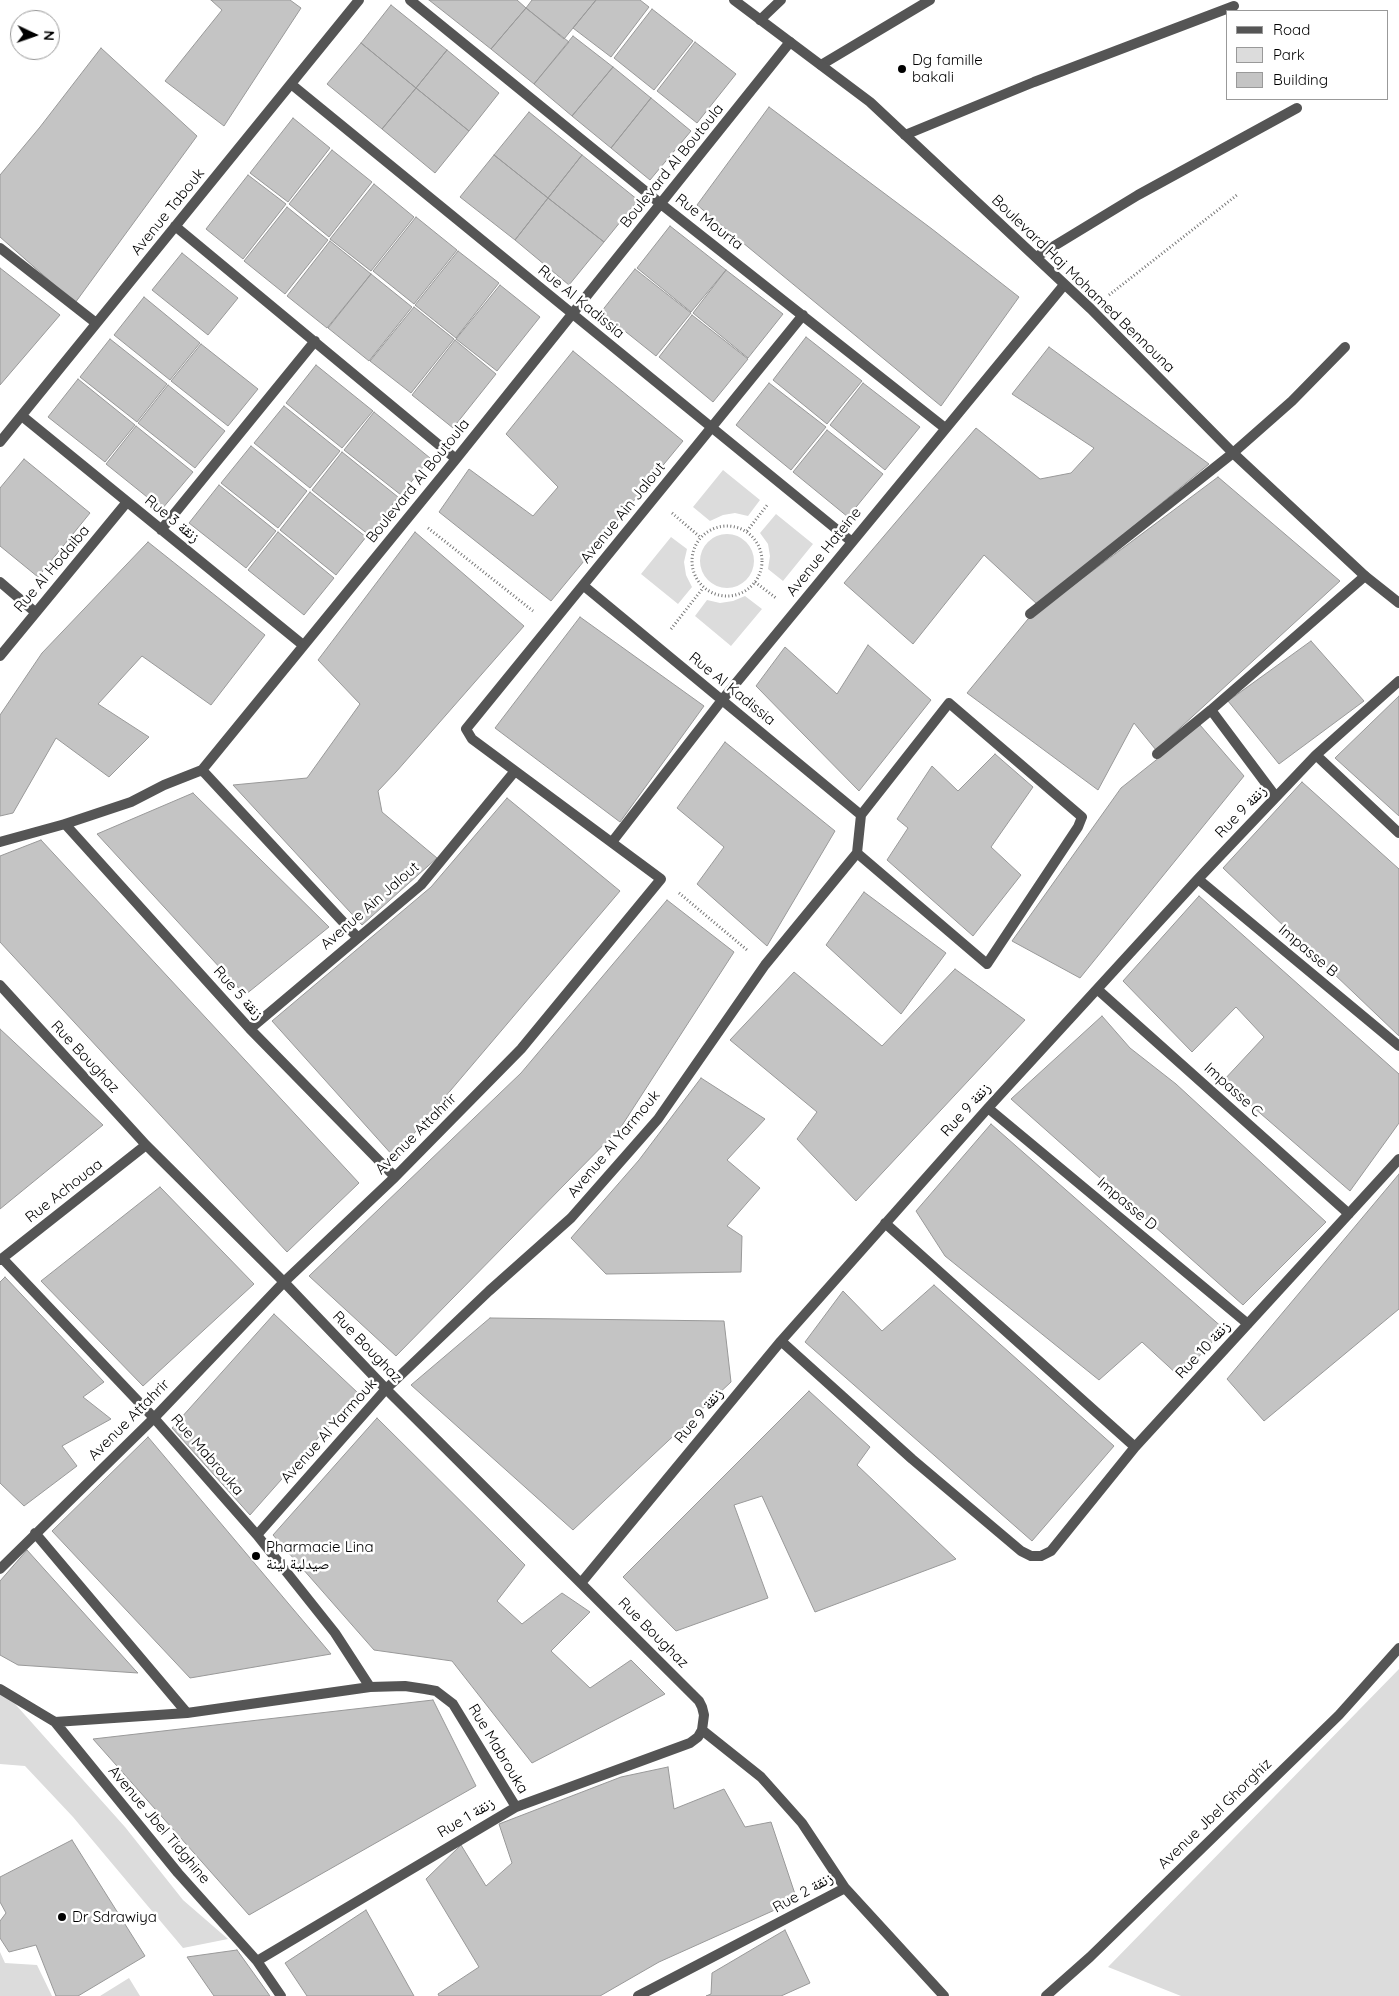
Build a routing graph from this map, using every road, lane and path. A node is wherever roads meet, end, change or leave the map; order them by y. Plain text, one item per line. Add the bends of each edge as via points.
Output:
1 (359, 0) edge
2 (410, 0) edge
3 (734, 0) edge
4 (781, 0) edge
5 (930, 0) edge
6 (1234, 6) dead end
7 (760, 20) junction
8 (790, 42) junction
9 (821, 65) junction
10 (291, 84) junction
11 (1297, 108) dead end
12 (905, 135) junction
13 (1236, 195) dead end
14 (661, 204) junction
15 (175, 226) junction
16 (0, 248) edge
17 (1036, 257) junction
18 (1064, 285) junction
19 (1091, 309) junction
20 (572, 314) junction
21 (803, 315) junction
22 (96, 324) junction
23 (315, 341) junction
24 (1345, 347) dead end
25 (22, 416) junction
26 (712, 427) junction
27 (945, 428) junction
28 (0, 442) edge
29 (1233, 453) junction
30 (456, 459) junction
31 (784, 486) junction
32 (654, 498) junction
33 (127, 502) junction
34 (410, 514) junction
35 (161, 530) junction
36 (747, 530) junction
37 (700, 537) junction
38 (852, 542) junction
39 (1365, 576) junction
40 (0, 582) edge
41 (584, 586) junction
42 (704, 588) junction
43 (1399, 603) edge
44 (36, 612) junction
45 (1030, 614) dead end
46 (551, 625) junction
47 (303, 645) junction
48 (657, 647) junction
49 (0, 656) edge
50 (1399, 681) edge
51 (722, 700) junction
52 (1211, 710) junction
53 (1157, 754) dead end
54 (1316, 755) junction
55 (202, 770) junction
56 (516, 771) junction
57 (1276, 797) junction
58 (861, 814) junction
59 (65, 824) junction
60 (1399, 833) edge
61 (0, 842) edge
62 (612, 842) junction
63 (857, 853) junction
64 (661, 879) junction
65 (1198, 879) junction
66 (358, 938) junction
67 (765, 965) junction
68 (0, 985) edge
69 (1097, 989) junction
70 (250, 1029) junction
71 (1399, 1046) edge
72 (988, 1108) junction
73 (146, 1145) junction
74 (1399, 1159) edge
75 (395, 1177) junction
76 (1349, 1214) junction
77 (885, 1223) junction
78 (1, 1259) edge
79 (284, 1282) junction
80 (1248, 1324) junction
81 (780, 1341) junction
82 (386, 1389) junction
83 (154, 1418) junction
84 (1135, 1447) junction
85 (35, 1534) junction
86 (257, 1535) junction
87 (0, 1569) edge
88 (581, 1583) junction
89 (1399, 1648) edge
90 (370, 1687) junction
91 (0, 1689) edge
92 (187, 1714) junction
93 (55, 1722) junction
94 (702, 1730) junction
95 (516, 1807) junction
96 (845, 1888) junction
97 (257, 1961) junction
98 (281, 1996) edge
99 (638, 1996) edge
100 (944, 1996) edge
101 (1046, 1996) edge

1 - 10 street, Avenue Tabouk
2 - 14 street, Rue Mourta
3 - 7 street, Boulevard Haj Mohamed Bennouna
4 - 7 street
5 - 9 street
6 - 12 street
7 - 8 street, Boulevard Haj Mohamed Bennouna
8 - 9 street, Boulevard Haj Mohamed Bennouna
8 - 14 street, Boulevard Al Boutoula
9 - 12 street, Boulevard Haj Mohamed Bennouna via 870,102
10 - 15 street, Avenue Tabouk
10 - 20 street, Rue Al Kadissia
11 - 17 street via 1138,195
12 - 17 street, Boulevard Haj Mohamed Bennouna
13 - 19 path
14 - 20 street, Boulevard Al Boutoula
14 - 21 street, Rue Mourta
15 - 22 street, Avenue Tabouk
15 - 23 street
16 - 22 street
17 - 18 street, Boulevard Haj Mohamed Bennouna
18 - 19 street, Boulevard Haj Mohamed Bennouna
18 - 27 street, Avenue Hateine
19 - 29 street, Boulevard Haj Mohamed Bennouna
20 - 26 street, Rue Al Kadissia
20 - 30 street, Boulevard Al Boutoula
21 - 26 street, Avenue Ain Jalout
21 - 27 street, Rue Mourta
22 - 25 street, Avenue Tabouk
23 - 30 street
23 - 35 street
24 - 29 street via 1292,401
25 - 28 street, Avenue Tabouk
25 - 33 street, Rue 3 زنقة
26 - 31 street, Rue Al Kadissia
26 - 32 street, Avenue Ain Jalout
27 - 38 street, Avenue Hateine
29 - 39 street, Boulevard Haj Mohamed Bennouna
29 - 45 street
30 - 34 street, Boulevard Al Boutoula
31 - 36 path
31 - 38 street, Rue Al Kadissia
32 - 37 path
32 - 41 street, Avenue Ain Jalout
33 - 35 street, Rue 3 زنقة
33 - 44 street, Rue Al Hodaiba
34 - 46 path
34 - 47 street, Boulevard Al Boutoula
35 - 47 street, Rue 3 زنقة
36 - 37 path via 720,526
36 - 42 path via 759,545 762,556 762,567 751,588 729,597 710,593
37 - 42 path via 691,559 693,571
38 - 51 street, Avenue Hateine
39 - 43 street, Boulevard Haj Mohamed Bennouna
39 - 52 street
40 - 44 street
41 - 46 street, Avenue Ain Jalout
41 - 48 street, Rue Al Kadissia
42 - 48 path
44 - 49 street, Rue Al Hodaiba
46 - 56 street, Avenue Ain Jalout via 466,729 472,739
47 - 55 street, Boulevard Al Boutoula
48 - 51 street, Rue Al Kadissia
50 - 54 street, Rue 9 زنقة
51 - 58 street, Rue Al Kadissia
51 - 62 street, Avenue Hateine
52 - 53 street
52 - 57 street
54 - 57 street, Rue 9 زنقة
54 - 60 street
55 - 59 street, Boulevard Al Boutoula via 131,802
55 - 66 street
56 - 62 street
56 - 66 street, Avenue Ain Jalout via 420,885
57 - 65 street, Rue 9 زنقة
58 - 63 street
58 - 63 street via 949,703 1082,817 987,964
59 - 61 street, Boulevard Al Boutoula
59 - 70 street, Rue 5 زنقة
62 - 64 street
63 - 67 street, Avenue Al Yarmouk
64 - 67 path
64 - 75 street, Avenue Attahrir via 521,1049
65 - 69 street, Rue 9 زنقة
65 - 71 street, Impasse B
66 - 70 street, Avenue Ain Jalout
67 - 82 street, Avenue Al Yarmouk via 658,1119 571,1218
68 - 73 street, Rue Boughaz
69 - 72 street, Rue 9 زنقة
69 - 76 street, Impasse C
70 - 75 street, Rue 5 زنقة
72 - 77 street, Rue 9 زنقة
72 - 80 street, Impasse D
73 - 78 street, Rue Achouaa
73 - 79 street, Rue Boughaz
74 - 76 street, Rue 10 زنقة
75 - 79 street, Avenue Attahrir
76 - 80 street, Rue 10 زنقة
77 - 81 street, Rue 9 زنقة
77 - 84 street
78 - 83 street, Rue Mabrouka
79 - 82 street, Rue Boughaz
79 - 83 street, Avenue Attahrir
80 - 84 street, Rue 10 زنقة
81 - 84 street, Rue 10 زنقة via 912,1459 1031,1556 1051,1551
81 - 88 street, Rue 9 زنقة
82 - 86 street, Avenue Al Yarmouk
82 - 88 street, Rue Boughaz
83 - 85 street, Avenue Attahrir
83 - 86 street, Rue Mabrouka
85 - 87 street, Avenue Attahrir
85 - 92 street
86 - 90 street, Rue Mabrouka via 335,1633
88 - 94 street, Rue Boughaz via 699,1701 704,1715
89 - 101 street, Avenue Jbel Ghorghiz via 1339,1715
90 - 92 street, Rue Mabrouka
90 - 95 street, Rue Mabrouka via 425,1689 436,1691 449,1700
91 - 93 street, Avenue Jbel Tidghine
92 - 93 street, Rue Mabrouka
93 - 97 street, Avenue Jbel Tidghine via 178,1873
94 - 95 street, Rue 1 زنقة via 690,1743
94 - 96 street, Rue 2 زنقة via 766,1783 802,1823
95 - 97 street, Rue 1 زنقة
96 - 99 street, Rue 2 زنقة
96 - 100 street
97 - 98 street, Avenue Jbel Tidghine

